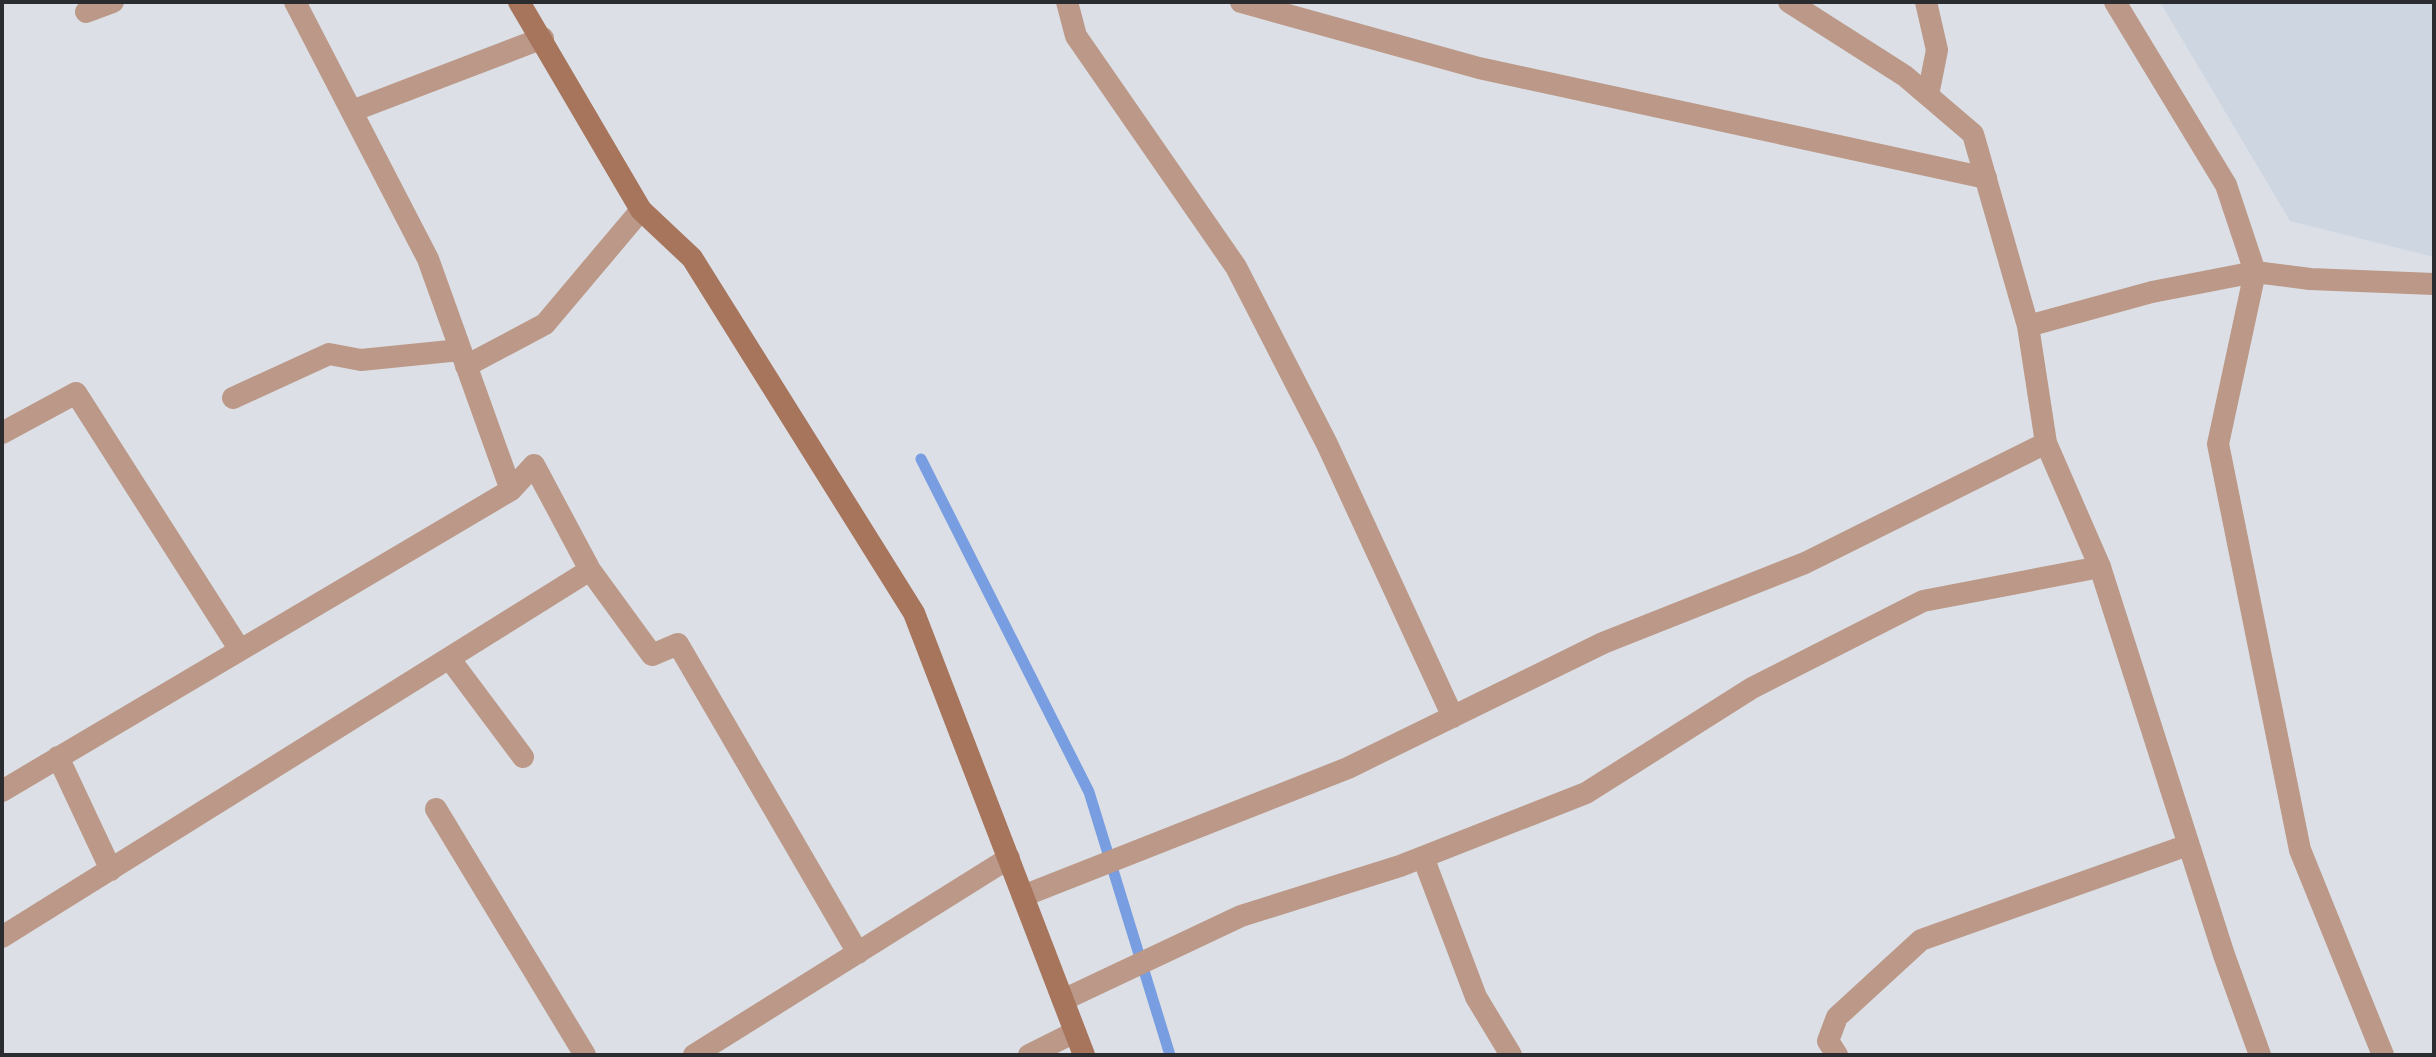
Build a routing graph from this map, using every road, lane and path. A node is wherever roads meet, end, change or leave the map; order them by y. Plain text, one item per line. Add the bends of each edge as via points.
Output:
1 (113, 2) edge
2 (295, 2) edge
3 (1067, 2) edge
4 (1241, 2) edge
5 (1789, 2) edge
6 (1926, 2) edge
7 (2115, 2) edge
8 (523, 3) edge
9 (86, 12) dead end
10 (543, 38) junction
11 (1928, 95) junction
12 (352, 111) junction
13 (1986, 178) junction
14 (641, 210) junction
15 (2255, 272) junction
16 (2434, 284) edge
17 (2028, 326) junction
18 (463, 358) junction
19 (233, 398) dead end
20 (2, 433) edge
21 (2046, 443) junction
22 (511, 490) junction
23 (2100, 567) junction
24 (590, 570) junction
25 (240, 650) junction
26 (449, 658) junction
27 (1453, 717) junction
28 (58, 757) junction
29 (523, 757) dead end
30 (2, 791) edge
31 (436, 809) dead end
32 (2188, 845) junction
33 (1423, 857) junction
34 (1009, 858) junction
35 (111, 870) junction
36 (1023, 896) junction
37 (2, 937) edge
38 (858, 953) junction
39 (1063, 1000) junction
40 (1075, 1032) junction
41 (585, 1055) edge
42 (694, 1055) edge
43 (1029, 1055) edge
44 (1084, 1055) edge
45 (1511, 1055) edge
46 (1837, 1055) edge
47 (2260, 1055) edge
48 (2383, 1055) edge

1 - 9 street
2 - 12 street
3 - 27 street via 1076,36 1236,267 1327,444
4 - 13 street via 1479,68
5 - 11 street
6 - 11 street via 1937,50
7 - 15 street via 2226,185
8 - 10 main road
10 - 12 street
10 - 14 main road
11 - 13 street via 1973,134
12 - 18 street via 428,259
13 - 17 street
14 - 18 street via 545,324
14 - 34 main road via 692,258 914,613
15 - 16 street
15 - 17 street via 2152,292
15 - 48 street via 2218,444 2300,850
17 - 21 street
18 - 19 street via 361,360 329,354
18 - 22 street
20 - 25 street via 76,393
21 - 23 street
21 - 27 street via 1805,563 1603,643
22 - 24 street via 534,465
22 - 25 street
23 - 32 street
23 - 33 street via 1923,601 1752,688 1586,793
24 - 26 street
24 - 38 street via 652,655 678,644
25 - 28 street
26 - 29 street
26 - 35 street
27 - 36 street via 1348,768
28 - 30 street
28 - 35 street
31 - 41 street
32 - 46 street via 1921,940 1837,1017 1828,1041
32 - 47 street
33 - 39 street via 1241,916
33 - 45 street via 1476,997
34 - 36 main road
34 - 38 street
35 - 37 street
36 - 39 main road
38 - 42 street
39 - 40 main road
40 - 43 street
40 - 44 main road

